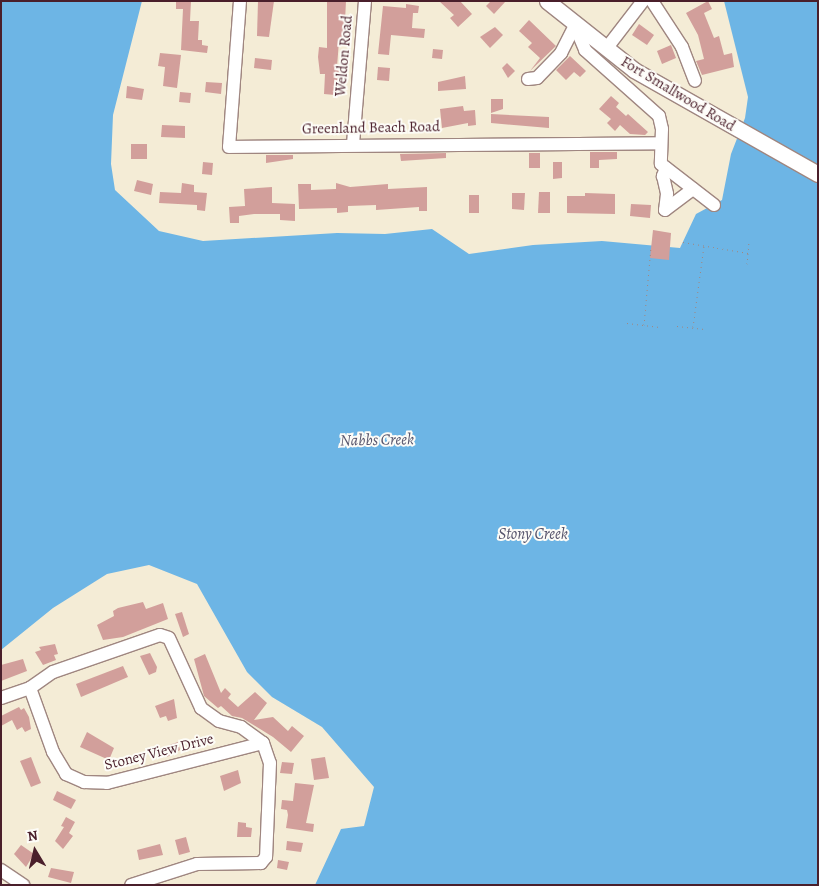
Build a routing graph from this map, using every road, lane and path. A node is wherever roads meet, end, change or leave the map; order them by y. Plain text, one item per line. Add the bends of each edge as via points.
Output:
1 (240, 1) edge
2 (365, 1) edge
3 (547, 1) edge
4 (643, 1) edge
5 (652, 1) edge
6 (575, 26) junction
7 (606, 49) junction
8 (621, 60) junction
9 (613, 76) junction
10 (528, 79) dead end
11 (695, 81) dead end
12 (660, 143) junction
13 (354, 144) junction
14 (666, 168) junction
15 (818, 174) edge
16 (693, 189) junction
17 (714, 205) dead end
18 (749, 241) dead end
19 (683, 242) dead end
20 (704, 246) junction
21 (651, 247) dead end
22 (748, 253) junction
23 (747, 264) dead end
24 (627, 323) dead end
25 (644, 325) junction
26 (677, 326) dead end
27 (660, 327) dead end
28 (693, 327) junction
29 (706, 329) dead end
30 (30, 688) junction
31 (1, 698) edge
32 (263, 743) junction
33 (1, 870) edge
34 (23, 885) edge
35 (131, 885) edge

1 - 13 street, Greenland Beach Road via 229,147
2 - 13 street, Weldon Road
3 - 6 main road, Fort Smallwood Road
4 - 7 street
5 - 11 street via 682,47
6 - 7 main road, Fort Smallwood Road
6 - 9 street via 584,50
6 - 10 street via 560,53 537,78
7 - 8 main road, Fort Smallwood Road
8 - 9 street
8 - 15 main road, Fort Smallwood Road via 731,128
9 - 12 street via 659,116 662,129
12 - 13 street, Greenland Beach Road
12 - 14 street via 661,164
14 - 16 street
14 - 16 street via 663,176 667,194 665,210
16 - 17 street
18 - 22 path
19 - 20 path
20 - 22 path
20 - 28 path
21 - 25 path
22 - 23 path
24 - 25 path
25 - 27 path
26 - 28 path
28 - 29 path
30 - 31 street
30 - 32 street, Stoney View Drive via 53,752 66,774 84,782 107,784
30 - 32 street via 53,672 160,635 169,638 201,708 219,721 241,727
32 - 35 street via 270,763 266,857 261,863 198,864
33 - 34 street

